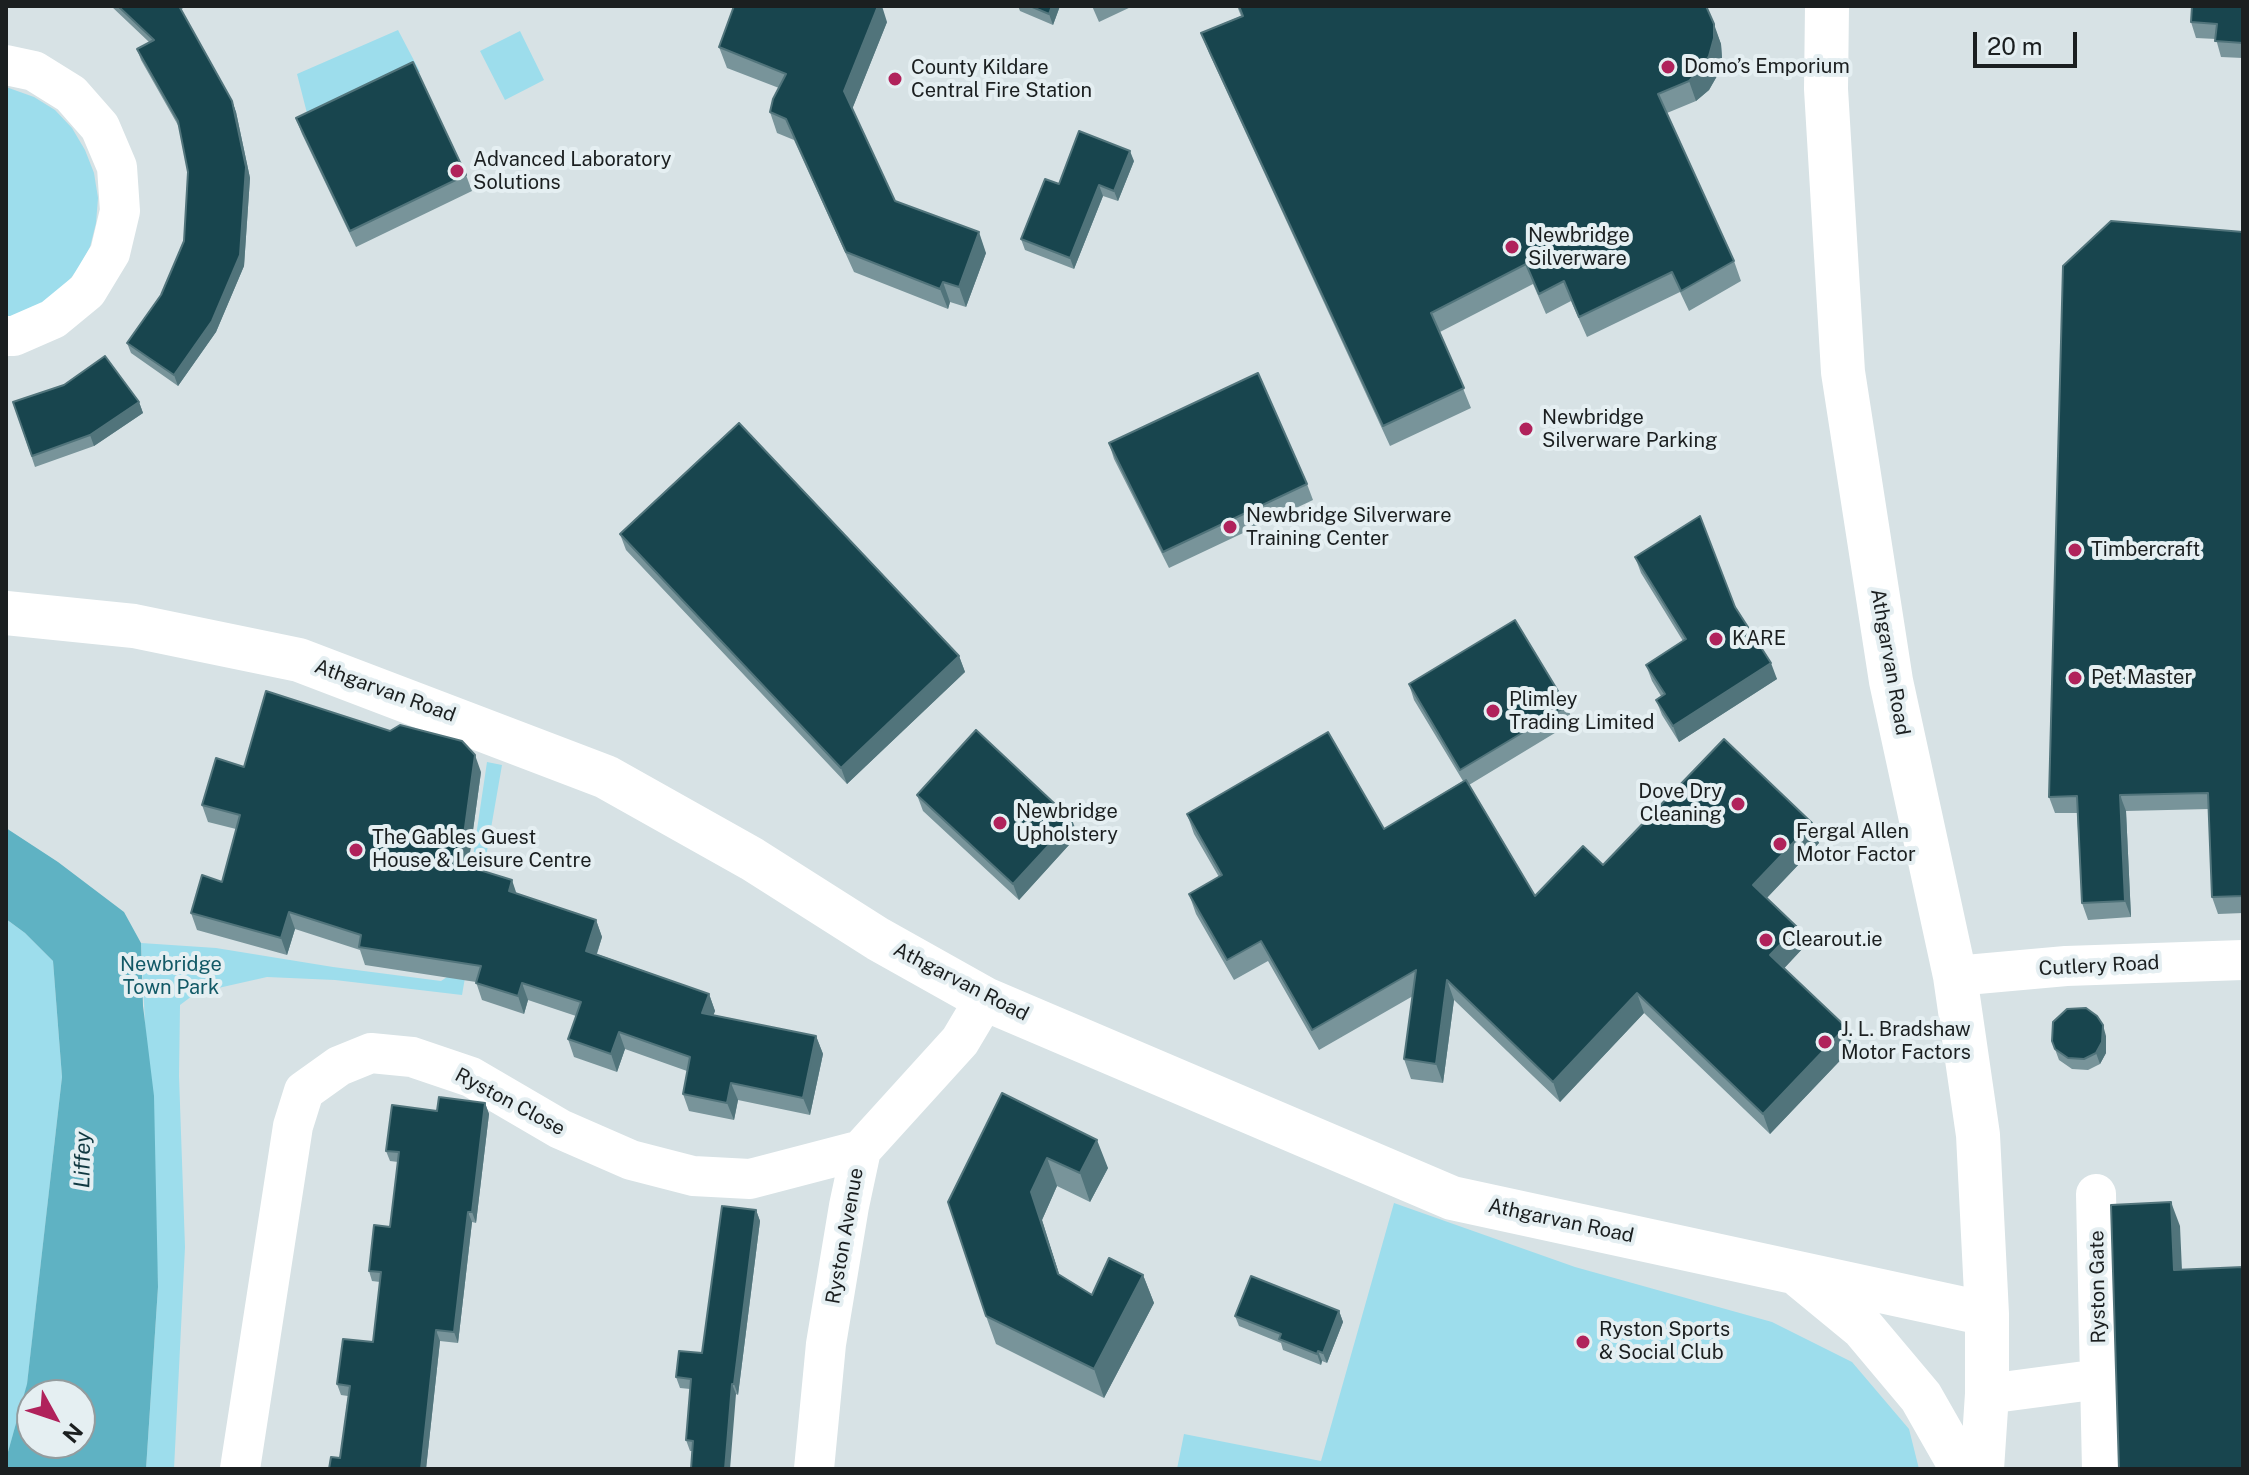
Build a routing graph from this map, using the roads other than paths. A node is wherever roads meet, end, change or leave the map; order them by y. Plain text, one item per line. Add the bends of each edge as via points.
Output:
1 (1827, 6) edge
2 (6, 65) edge
3 (6, 336) edge
4 (6, 613) edge
5 (2243, 960) edge
6 (1955, 976) junction
7 (985, 999) junction
8 (861, 1150) junction
9 (2096, 1194) dead end
10 (1793, 1271) junction
11 (1987, 1314) junction
12 (2100, 1379) junction
13 (1987, 1394) junction
14 (240, 1469) edge
15 (814, 1469) edge
16 (1962, 1469) edge
17 (1982, 1469) edge
18 (2102, 1469) edge

1 - 6 main road, Athgarvan Road via 1826,89 1843,372 1891,681
2 - 3 street via 34,71 71,94 100,127 117,167 120,211 110,253 87,291 53,319
4 - 7 main road, Athgarvan Road via 134,626 299,660 502,735 606,777
5 - 6 street, Cutlery Road
6 - 11 main road, Athgarvan Road via 1978,1135
7 - 8 street, Ryston Avenue via 960,1041
7 - 10 main road, Athgarvan Road via 1452,1198
8 - 14 street, Ryston Close via 750,1179 693,1176 631,1160 560,1129 471,1077 412,1057 371,1053 339,1066 304,1091 293,1126
8 - 15 street, Ryston Avenue via 826,1344
9 - 12 street, Ryston Gate
10 - 11 main road, Athgarvan Road
10 - 16 main road via 1863,1328 1921,1397
11 - 13 main road, Athgarvan Road
12 - 13 street
12 - 18 street, Ryston Gate
13 - 17 main road, Athgarvan Road

